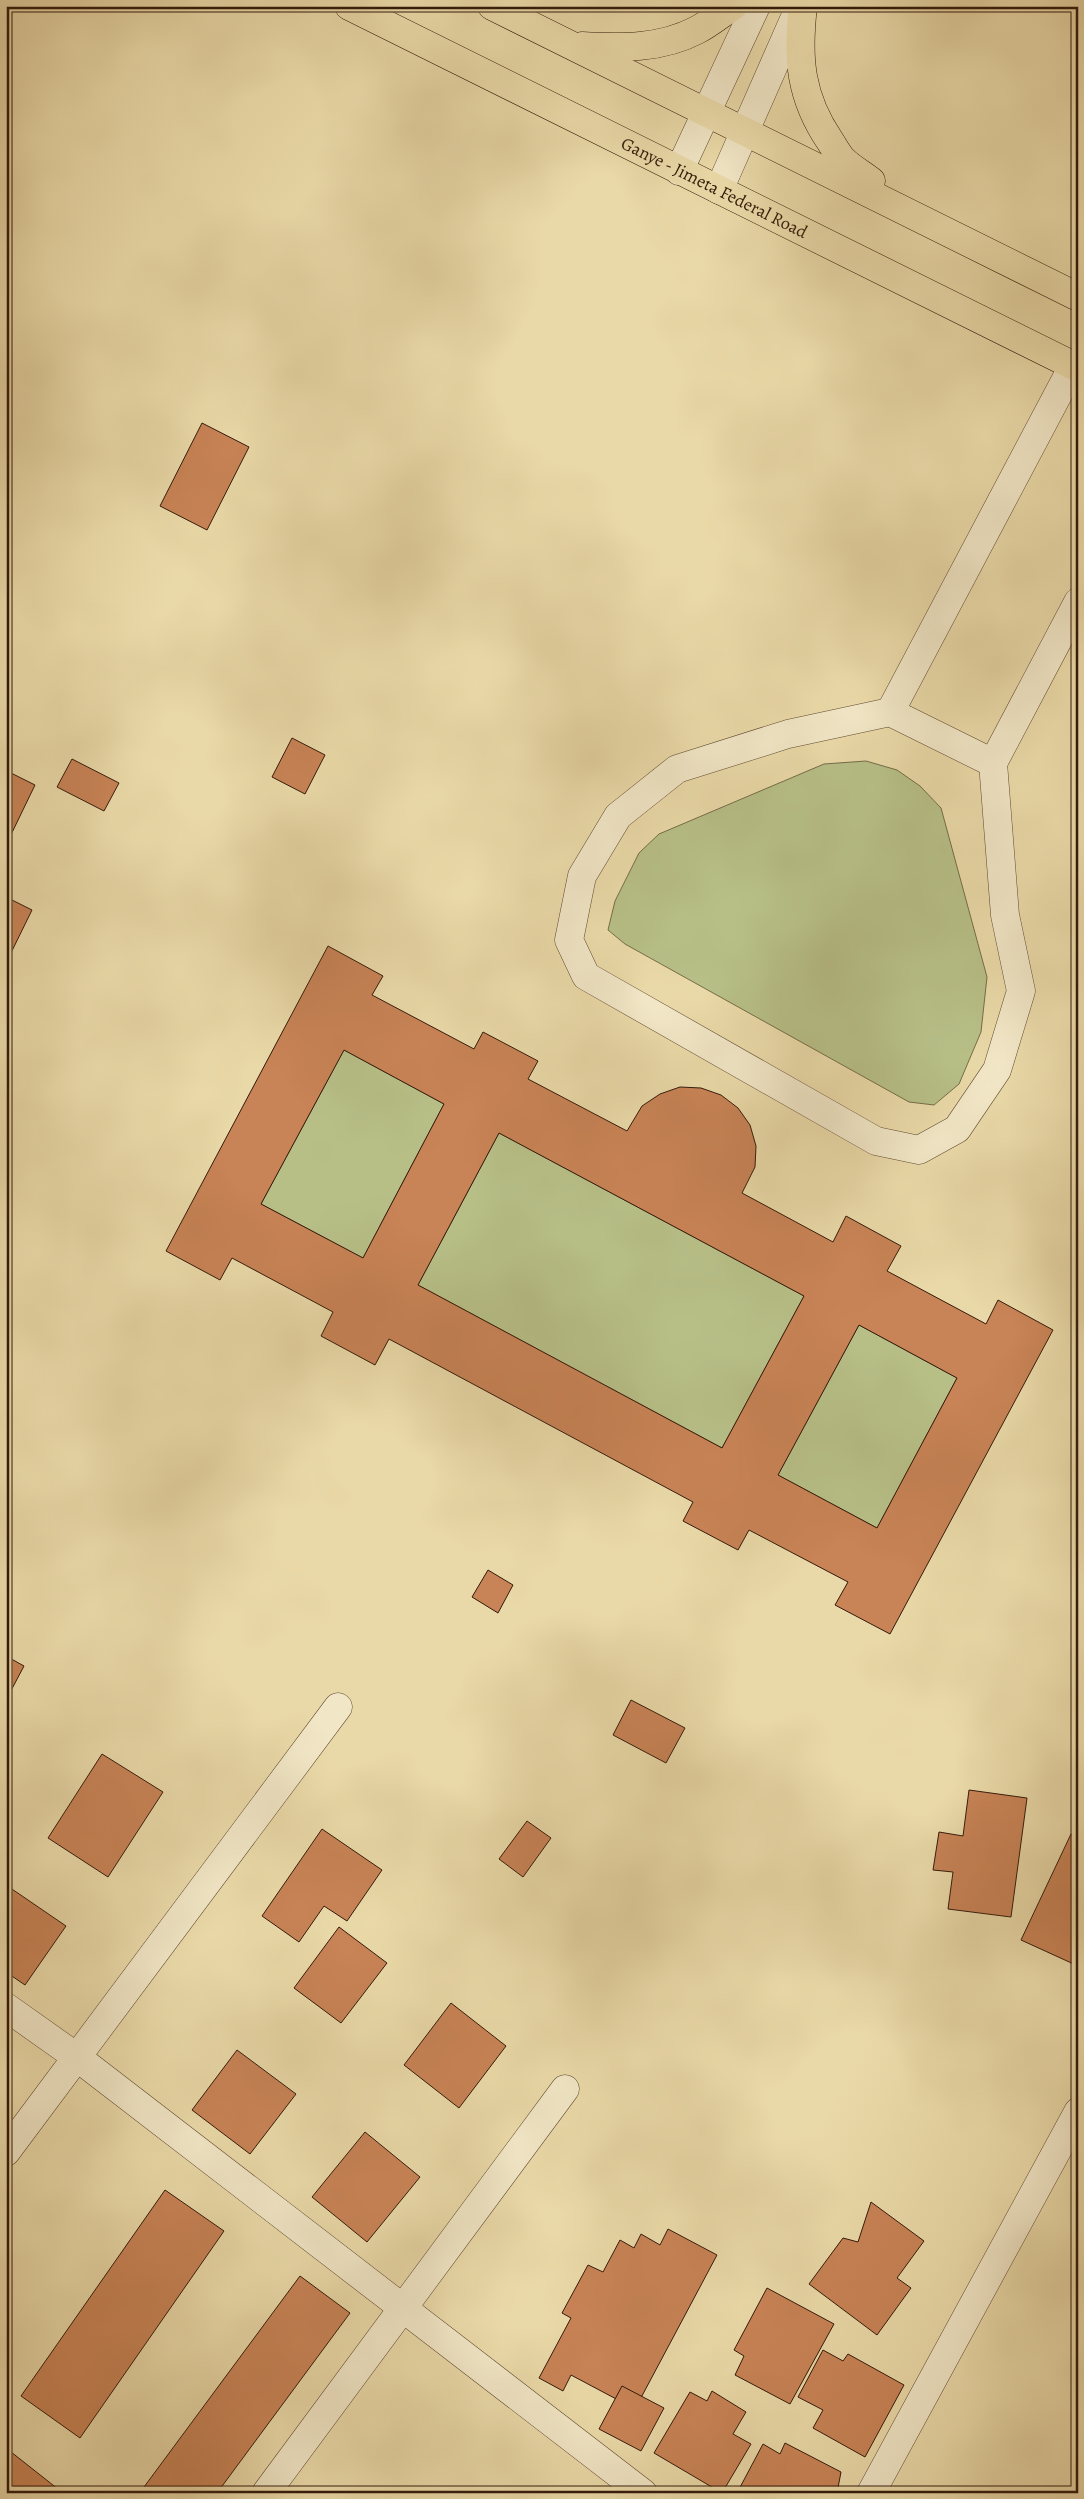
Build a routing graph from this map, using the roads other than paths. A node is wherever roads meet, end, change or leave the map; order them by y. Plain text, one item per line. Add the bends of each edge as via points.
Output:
1 (349, 6) edge
2 (492, 6) edge
3 (733, 6) edge
4 (756, 6) edge
5 (801, 6) edge
6 (571, 46) junction
7 (706, 112) junction
8 (745, 132) junction
9 (679, 171) junction
10 (718, 190) junction
11 (924, 221) junction
12 (1078, 297) edge
13 (1075, 367) edge
14 (1078, 602) edge
15 (890, 712) junction
16 (993, 763) junction
17 (338, 1707) dead end
18 (6, 2007) edge
19 (78, 2058) junction
20 (565, 2089) dead end
21 (1078, 2112) edge
22 (6, 2152) edge
23 (403, 2307) junction
24 (266, 2493) edge
25 (643, 2493) edge
26 (871, 2493) edge

1 - 9 main road, Ganye - Jimeta Federal Road
2 - 6 main road
3 - 6 main road via 697,30 656,45 616,48
4 - 7 street
5 - 8 street
5 - 11 main road via 802,72 807,98 820,126 843,160
6 - 7 main road
7 - 8 main road
7 - 9 street
8 - 10 street
8 - 11 main road
9 - 10 main road, Ganye - Jimeta Federal Road
10 - 13 main road, Ganye - Jimeta Federal Road
11 - 12 main road
13 - 15 street
14 - 16 street
15 - 16 street
15 - 16 street via 788,734 677,769 618,816 582,876 569,940 586,976 876,1141 919,1150 957,1129 997,1070 1021,991 1005,915
17 - 19 street
18 - 19 street
19 - 22 street
19 - 23 street
20 - 23 street
21 - 26 street
23 - 24 street
23 - 25 street

